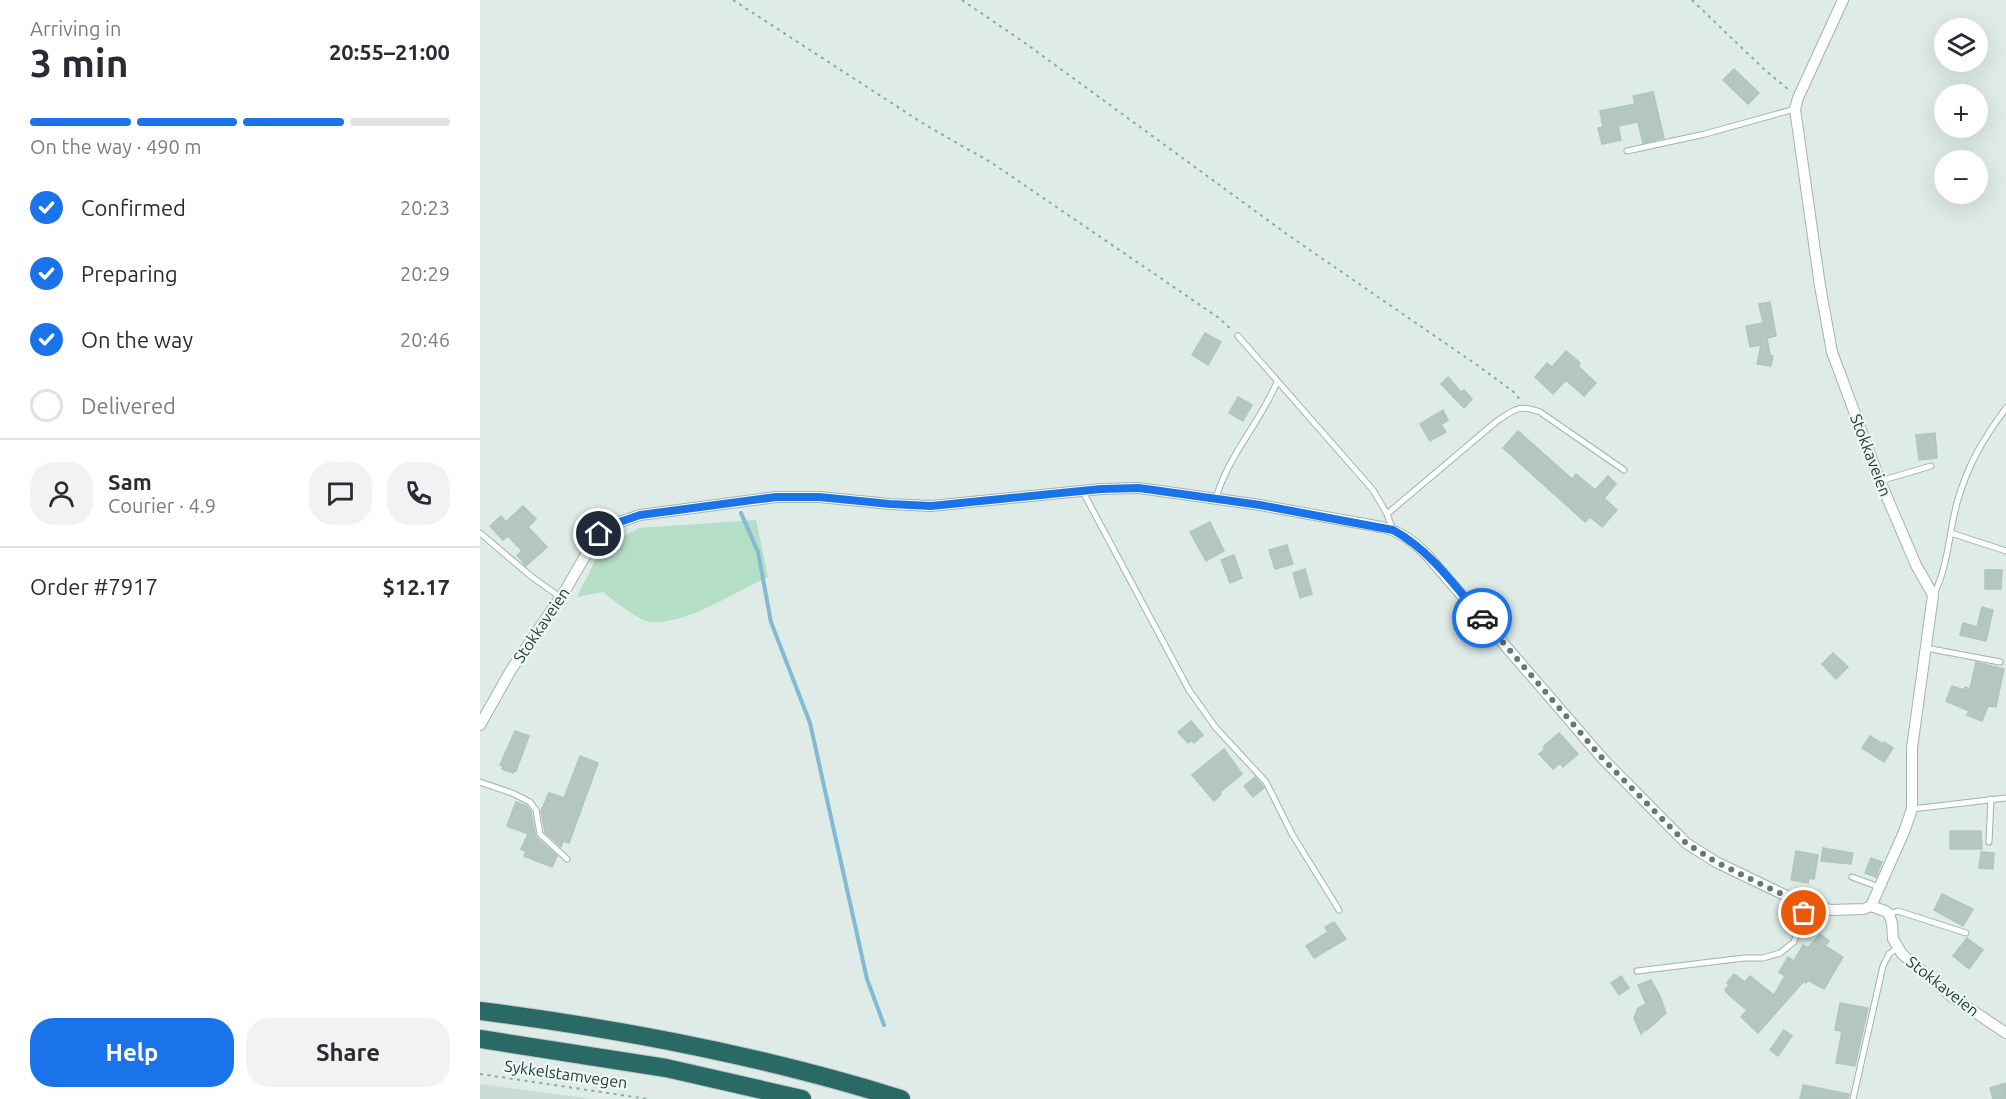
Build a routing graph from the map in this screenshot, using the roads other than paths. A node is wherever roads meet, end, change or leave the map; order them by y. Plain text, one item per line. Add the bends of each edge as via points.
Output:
1 (1843, 0) edge
2 (1797, 103) junction
3 (1628, 150) dead end
4 (1238, 336) road end
5 (1277, 382) junction
6 (2006, 408) edge
7 (1931, 466) dead end
8 (1624, 470) dead end
9 (1880, 481) junction
10 (1083, 492) junction
11 (1216, 498) junction
12 (1387, 514) junction
13 (1393, 530) junction
14 (480, 533) edge
15 (1951, 533) junction
16 (2006, 551) edge
17 (1933, 595) junction
18 (560, 597) junction
19 (1926, 648) junction
20 (2000, 662) dead end
21 (483, 713) edge
22 (480, 725) edge
23 (480, 782) edge
24 (2006, 798) edge
25 (1991, 799) junction
26 (1912, 809) junction
27 (1989, 842) dead end
28 (567, 859) dead end
29 (1852, 877) dead end
30 (1879, 887) junction
31 (1806, 903) junction
32 (1871, 906) junction
33 (1339, 910) dead end
34 (1889, 914) junction
35 (1966, 933) dead end
36 (1897, 948) junction
37 (1637, 971) dead end
38 (480, 1011) edge
39 (2006, 1033) edge
40 (480, 1040) edge
41 (802, 1099) edge
42 (901, 1099) edge
43 (1853, 1099) edge

1 - 2 street
2 - 3 lane via 1705,134
2 - 9 street, Stokkaveien via 1796,127 1829,341
4 - 5 lane
5 - 11 lane via 1240,445
5 - 12 lane via 1373,490
6 - 15 lane via 1973,458
7 - 9 lane
8 - 12 lane via 1526,406 1497,422
9 - 17 street, Stokkaveien
10 - 11 street, Stokkaveien via 1139,488
10 - 18 street, Stokkaveien via 931,506 776,497 640,515 611,525 599,534
10 - 33 lane via 1189,690 1216,728 1266,782 1292,834
11 - 13 street, Stokkaveien
12 - 13 lane
13 - 31 street, Stokkaveien via 1410,539 1438,567 1603,759 1686,843 1716,862
14 - 18 lane
15 - 16 lane
15 - 17 lane
17 - 19 street
18 - 21 street, Stokkaveien
19 - 20 lane
19 - 26 street via 1912,748
21 - 22 street, Stokkaveien
23 - 28 lane via 530,802 536,810 540,834
24 - 25 lane
25 - 26 lane
25 - 27 lane
26 - 30 street
29 - 30 lane
30 - 32 street
31 - 32 street, Stokkaveien via 1839,911
31 - 37 lane via 1794,942 1780,954
32 - 34 street
34 - 35 lane via 1898,911
34 - 36 street, Stokkaveien
36 - 39 street, Stokkaveien via 1951,996
36 - 43 lane via 1883,966
38 - 42 highway via 717,1050
40 - 41 highway via 654,1066

